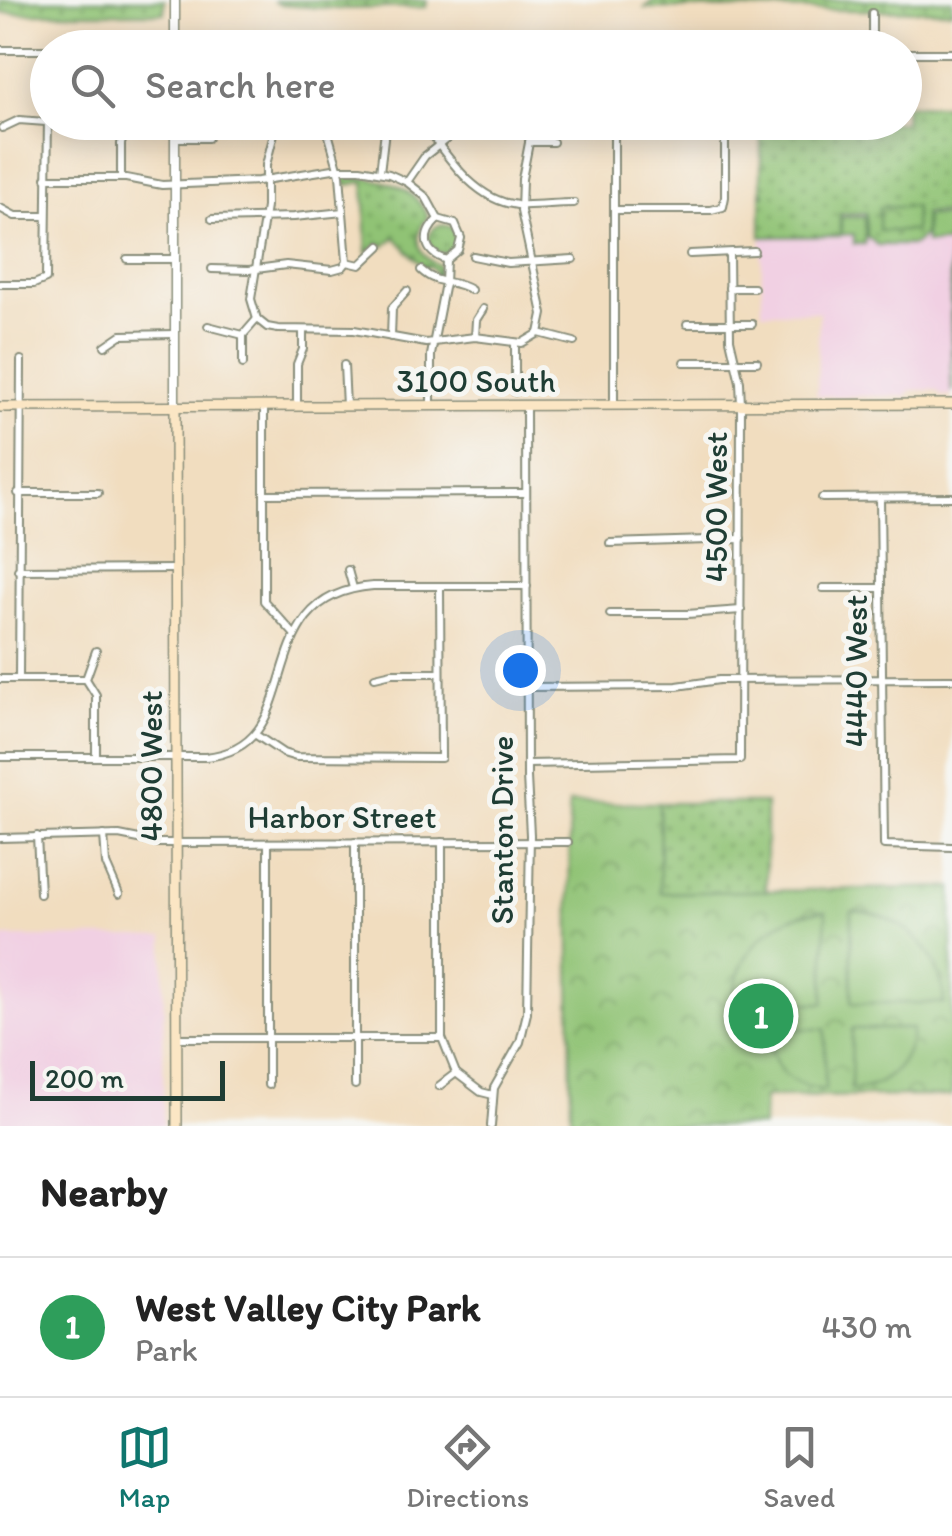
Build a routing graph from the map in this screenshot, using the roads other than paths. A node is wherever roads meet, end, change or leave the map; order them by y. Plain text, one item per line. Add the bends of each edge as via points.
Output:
1 (175, 0) edge
2 (872, 13) dead end
3 (175, 30) edge
4 (872, 30) edge
5 (0, 50) edge
6 (30, 50) edge
7 (922, 53) edge
8 (952, 53) edge
9 (30, 120) edge
10 (2, 128) edge
11 (47, 140) edge
12 (122, 140) edge
13 (175, 140) edge
14 (273, 140) edge
15 (330, 140) edge
16 (384, 140) edge
17 (435, 140) edge
18 (445, 140) edge
19 (614, 140) edge
20 (725, 140) edge
21 (529, 142) joint
22 (554, 142) dead end
23 (438, 145) junction
24 (338, 169) junction
25 (380, 172) junction
26 (46, 178) junction
27 (120, 178) junction
28 (266, 180) junction
29 (408, 182) junction
30 (175, 184) junction
31 (574, 203) dead end
32 (521, 205) junction
33 (0, 208) edge
34 (614, 210) junction
35 (343, 212) junction
36 (46, 216) junction
37 (264, 218) junction
38 (212, 219) dead end
39 (438, 219) junction
40 (380, 246) dead end
41 (754, 251) dead end
42 (690, 254) dead end
43 (729, 254) junction
44 (472, 256) dead end
45 (127, 259) dead end
46 (175, 259) junction
47 (573, 259) dead end
48 (446, 260) junction
49 (532, 260) junction
50 (346, 262) junction
51 (212, 269) dead end
52 (255, 269) junction
53 (420, 270) dead end
54 (0, 284) edge
55 (445, 284) junction
56 (729, 288) junction
57 (754, 288) dead end
58 (471, 290) dead end
59 (407, 291) dead end
60 (484, 310) dead end
61 (256, 319) junction
62 (687, 324) dead end
63 (728, 324) junction
64 (752, 324) dead end
65 (208, 326) dead end
66 (303, 330) junction
67 (539, 333) junction
68 (175, 334) junction
69 (243, 335) junction
70 (391, 336) junction
71 (475, 336) junction
72 (433, 342) junction
73 (574, 342) dead end
74 (516, 343) junction
75 (105, 346) dead end
76 (20, 360) dead end
77 (684, 362) dead end
78 (735, 362) junction
79 (757, 362) dead end
80 (243, 364) dead end
81 (344, 365) dead end
82 (516, 392) dead end
83 (952, 404) edge
84 (741, 405) junction
85 (264, 406) junction
86 (297, 406) junction
87 (346, 406) junction
88 (431, 406) junction
89 (526, 406) junction
90 (614, 406) junction
91 (0, 407) edge
92 (18, 407) junction
93 (176, 407) junction
94 (18, 492) junction
95 (98, 492) dead end
96 (526, 493) junction
97 (264, 494) junction
98 (952, 497) edge
99 (822, 498) dead end
100 (880, 498) junction
101 (741, 539) junction
102 (610, 544) dead end
103 (176, 569) junction
104 (18, 570) junction
105 (348, 570) dead end
106 (440, 586) junction
107 (526, 586) junction
108 (823, 588) dead end
109 (881, 588) junction
110 (353, 589) junction
111 (741, 610) junction
112 (610, 614) dead end
113 (294, 634) junction
114 (96, 651) dead end
115 (440, 673) junction
116 (375, 677) dead end
117 (952, 678) edge
118 (0, 679) edge
119 (19, 679) junction
120 (882, 679) junction
121 (86, 680) junction
122 (742, 680) junction
123 (527, 688) junction
124 (256, 734) junction
125 (0, 757) edge
126 (96, 757) junction
127 (176, 757) junction
128 (527, 764) junction
129 (104, 835) junction
130 (37, 836) junction
131 (0, 838) edge
132 (355, 842) junction
133 (442, 842) junction
134 (530, 842) junction
135 (568, 842) dead end
136 (176, 843) junction
137 (268, 843) junction
138 (952, 846) edge
139 (40, 894) dead end
140 (119, 894) dead end
141 (176, 1038) junction
142 (268, 1038) junction
143 (355, 1038) junction
144 (442, 1038) junction
145 (456, 1072) junction
146 (268, 1085) dead end
147 (355, 1085) dead end
148 (440, 1086) dead end
149 (493, 1095) junction
150 (176, 1126) edge
151 (492, 1126) edge

1 - 3 street
2 - 4 street
5 - 6 street
7 - 8 street
9 - 10 street
11 - 26 street
12 - 27 street
13 - 30 street
14 - 28 street
15 - 24 street
16 - 25 street
17 - 23 street
18 - 23 street
19 - 34 street
20 - 34 street via 722,207
21 - 22 street
21 - 32 street
23 - 29 street
23 - 32 street via 478,188
24 - 25 street
24 - 28 street
24 - 35 street
25 - 29 street
26 - 27 street
26 - 36 street
27 - 30 street
28 - 30 street
28 - 37 street
29 - 39 street
30 - 46 street
31 - 32 street
32 - 49 street
33 - 36 street via 15,216
34 - 90 street
35 - 37 street
35 - 50 street
36 - 54 street via 46,279
37 - 38 street
37 - 52 street
39 - 48 street via 426,240
39 - 48 street via 452,222 461,234 458,250
40 - 50 street via 362,264
41 - 43 street
42 - 43 street
43 - 56 street, 4500 West
44 - 49 street
45 - 46 street
46 - 68 street
47 - 49 street
48 - 55 street
49 - 67 street via 543,314
50 - 52 street via 332,270
51 - 52 street
52 - 61 street
53 - 55 street
55 - 58 street
55 - 72 street
56 - 57 street
56 - 63 street, 4500 West
59 - 70 street via 392,308
60 - 71 street
61 - 66 street via 271,328
61 - 69 street
62 - 63 street
63 - 64 street
63 - 78 street, 4500 West
65 - 69 street
66 - 70 street
66 - 86 street
67 - 73 street
67 - 74 street
68 - 75 street via 121,334
68 - 93 street
69 - 80 street
70 - 72 street
71 - 72 street
71 - 74 street
72 - 88 street
74 - 82 street
76 - 92 street
77 - 78 street
78 - 79 street
78 - 84 street, 4500 West
81 - 87 street
83 - 84 main road, 3100 South
84 - 90 main road, 3100 South
84 - 101 street, 4500 West
85 - 86 main road, 3100 South
85 - 93 main road, 3100 South
85 - 97 street
86 - 87 main road, 3100 South
87 - 88 main road, 3100 South
88 - 89 main road, 3100 South
89 - 90 main road, 3100 South
89 - 96 street, Stanton Drive
91 - 92 main road, 3100 South
92 - 93 main road, 3100 South
92 - 94 street
93 - 103 main road, 4800 West
94 - 95 street
94 - 104 street
96 - 97 street
96 - 107 street, Stanton Drive
97 - 113 street via 264,601
98 - 100 street
99 - 100 street
100 - 109 street, 4440 West
101 - 102 street
101 - 111 street, 4500 West
103 - 104 street
103 - 127 main road, 4800 West
104 - 119 street
105 - 110 street
106 - 107 street
106 - 110 street
106 - 115 street
107 - 123 street, Stanton Drive
108 - 109 street
109 - 120 street, 4440 West
110 - 113 street via 322,604
111 - 112 street
111 - 122 street, 4500 West
113 - 124 street via 269,714
114 - 121 street
115 - 116 street
115 - 124 street via 441,758 296,758
117 - 120 street
118 - 119 street
119 - 121 street
120 - 122 street
120 - 138 street, 4440 West via 884,845
121 - 126 street via 96,696
122 - 123 street
122 - 128 street, 4500 West via 740,760
123 - 128 street, Stanton Drive
124 - 127 street via 221,755
125 - 126 street
126 - 127 street
127 - 136 main road, 4800 West
128 - 134 street, Stanton Drive
129 - 130 street, Harbor Street
129 - 136 street, Harbor Street
129 - 140 street via 106,864
130 - 131 street, Harbor Street
130 - 139 street
132 - 133 street, Harbor Street
132 - 137 street, Harbor Street
132 - 143 street
133 - 134 street, Harbor Street
133 - 144 street
134 - 135 street, Harbor Street
134 - 149 street, Stanton Drive via 526,1020
136 - 137 street, Harbor Street
136 - 141 main road, 4800 West
137 - 142 street
141 - 142 street
141 - 150 main road, 4800 West
142 - 143 street
142 - 146 street
143 - 144 street
143 - 147 street
144 - 145 street
145 - 148 street
145 - 149 street
149 - 151 street, Stanton Drive

